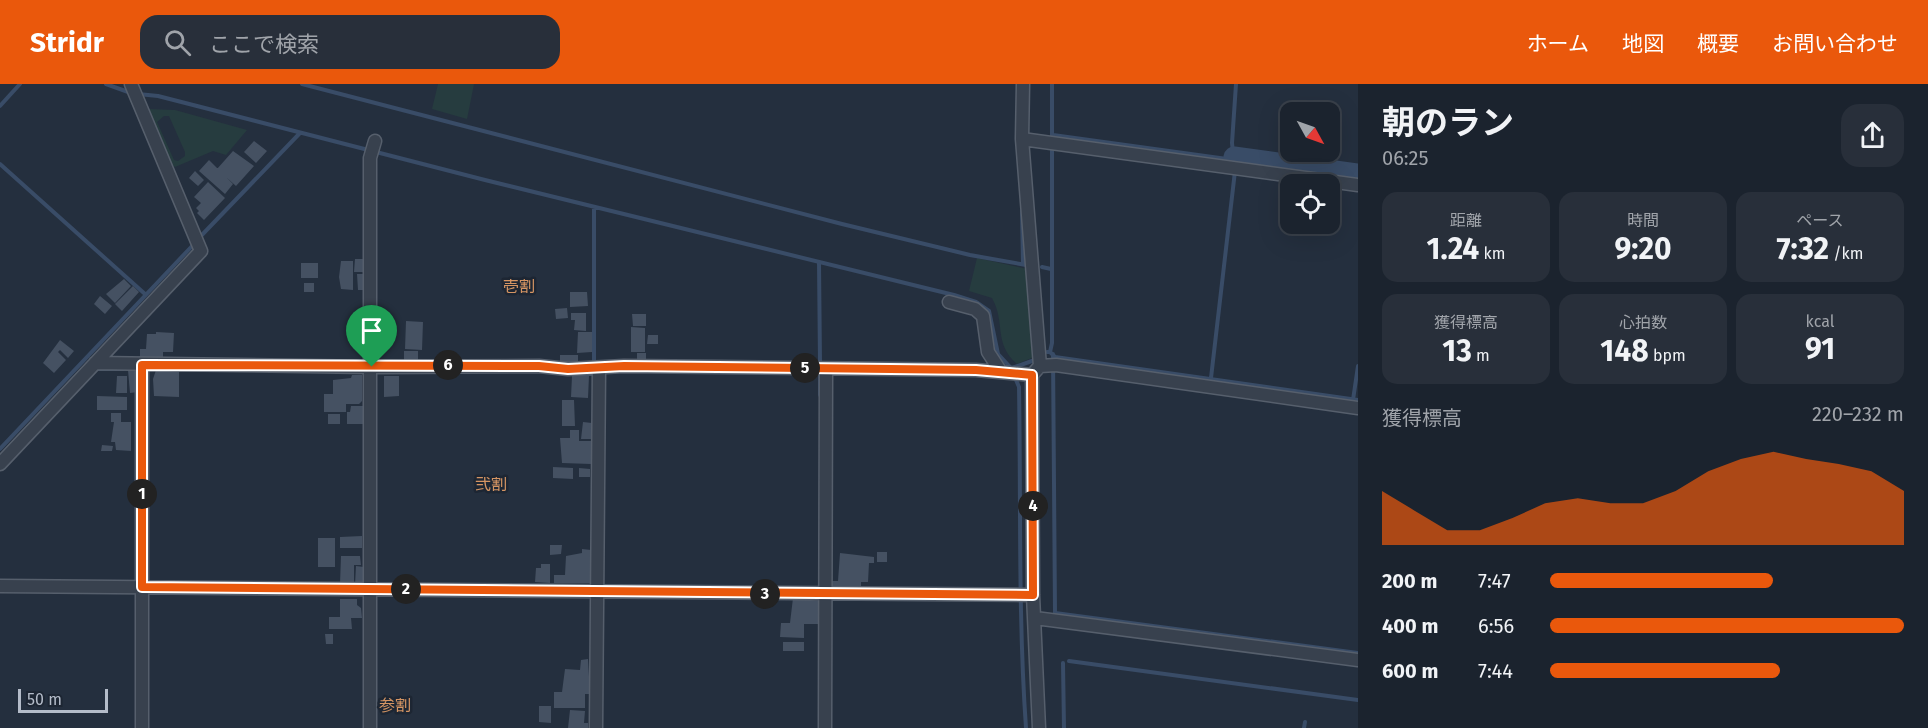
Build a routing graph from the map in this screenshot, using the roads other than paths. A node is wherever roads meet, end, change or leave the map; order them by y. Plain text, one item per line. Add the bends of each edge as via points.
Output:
1 (1023, 84) edge
2 (131, 85) edge
3 (1022, 139) junction
4 (373, 148) dead end
5 (1358, 185) edge
6 (949, 302) dead end
7 (95, 363) junction
8 (372, 367) junction
9 (142, 368) junction
10 (1045, 368) junction
11 (826, 372) junction
12 (599, 373) junction
13 (1009, 373) junction
14 (1358, 408) edge
15 (0, 464) edge
16 (0, 586) edge
17 (368, 588) junction
18 (140, 589) junction
19 (598, 592) junction
20 (823, 595) junction
21 (1026, 595) junction
22 (1035, 618) junction
23 (1358, 660) edge
24 (142, 728) edge
25 (370, 728) edge
26 (597, 728) edge
27 (825, 728) edge
28 (1039, 728) edge

1 - 3 street
2 - 7 street via 201,251
3 - 5 street
3 - 10 street
4 - 8 street
6 - 13 street via 975,309 983,316 988,352
7 - 9 street
7 - 15 street
8 - 9 street
8 - 12 street
8 - 17 street
9 - 18 street
10 - 13 street
10 - 14 street
10 - 21 street
11 - 12 street
11 - 13 street
11 - 20 street
12 - 19 street
16 - 18 street
17 - 18 street
17 - 19 street
17 - 25 street
18 - 24 street
19 - 20 street
19 - 26 street
20 - 21 street
20 - 27 street
21 - 22 street
22 - 23 street
22 - 28 street

